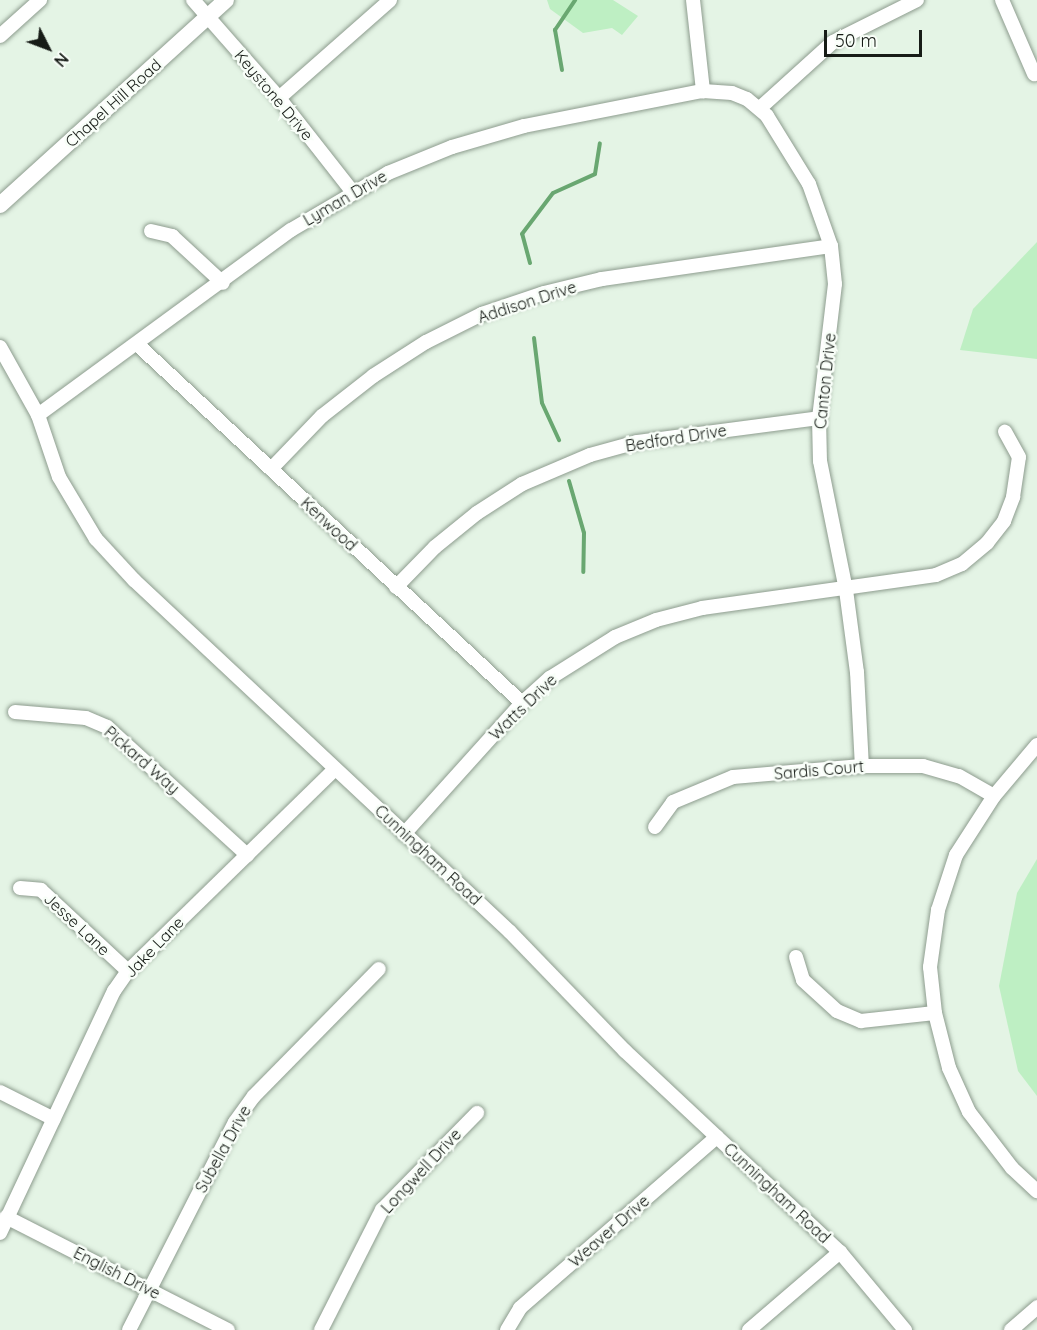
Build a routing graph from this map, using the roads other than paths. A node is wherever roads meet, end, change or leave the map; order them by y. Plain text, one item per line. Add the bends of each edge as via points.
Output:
1 (40, 0) edge
2 (193, 0) edge
3 (226, 0) edge
4 (390, 0) edge
5 (693, 0) edge
6 (917, 0) edge
7 (1002, 0) edge
8 (208, 16) junction
9 (0, 36) edge
10 (1035, 74) dead end
11 (703, 91) junction
12 (279, 98) junction
13 (759, 108) junction
14 (352, 191) junction
15 (0, 206) edge
16 (151, 231) dead end
17 (831, 246) junction
18 (224, 282) junction
19 (138, 345) junction
20 (0, 347) edge
21 (38, 415) junction
22 (819, 418) junction
23 (1005, 432) dead end
24 (270, 469) junction
25 (396, 587) junction
26 (846, 590) junction
27 (522, 703) junction
28 (15, 712) dead end
29 (1037, 745) edge
30 (862, 766) junction
31 (335, 769) junction
32 (994, 796) junction
33 (655, 827) dead end
34 (404, 834) junction
35 (247, 855) junction
36 (20, 888) dead end
37 (796, 957) dead end
38 (379, 969) dead end
39 (128, 971) junction
40 (935, 1013) junction
41 (0, 1092) edge
42 (477, 1113) dead end
43 (54, 1119) junction
44 (717, 1137) junction
45 (1037, 1191) edge
46 (6, 1217) junction
47 (0, 1233) edge
48 (840, 1252) junction
49 (149, 1289) junction
50 (1037, 1307) edge
51 (129, 1330) edge
52 (228, 1330) edge
53 (321, 1330) edge
54 (507, 1330) edge
55 (749, 1330) edge
56 (905, 1330) edge
57 (1011, 1330) edge

1 - 9 street
2 - 8 street, Keystone Drive
3 - 8 street, Chapel Hill Road
4 - 12 street
5 - 11 street
6 - 13 street via 833,42
7 - 10 street
8 - 12 street, Keystone Drive
8 - 15 street, Chapel Hill Road
11 - 13 street, Canton Drive via 732,93
11 - 14 street, Lyman Drive via 524,126 452,147
12 - 14 street, Keystone Drive
13 - 17 street, Canton Drive via 809,184
14 - 18 street, Lyman Drive via 291,230
16 - 18 street via 172,236
17 - 22 street, Canton Drive via 833,315
17 - 24 street, Addison Drive via 602,279 482,314 426,342 373,376 322,416
18 - 19 street, Lyman Drive
19 - 21 street, Lyman Drive
19 - 24 street, Kenwood
20 - 21 street, Cunningham Road
21 - 31 street, Cunningham Road via 59,477 96,539 134,580
22 - 25 street, Bedford Drive via 637,442 590,455 522,484 477,513 435,547
22 - 26 street, Canton Drive via 820,461
23 - 26 street, Watts Drive via 1019,457 1013,497 1004,521 987,543 962,564 936,575
24 - 25 street, Kenwood
25 - 27 street, Kenwood
26 - 27 street, Watts Drive via 702,608 656,620 585,653
26 - 30 street, Canton Drive via 857,672
27 - 34 street, Watts Drive
28 - 35 street, Pickard Way via 86,718 107,727
29 - 32 street
30 - 32 street, Sardis Court via 923,766 959,776
30 - 33 street, Sardis Court via 733,777 673,802
31 - 34 street, Cunningham Road
31 - 35 street, Jake Lane
32 - 40 street via 956,855 938,910 930,967
34 - 44 street, Cunningham Road via 510,932 625,1051
35 - 39 street, Jake Lane
36 - 39 street, Jesse Lane via 41,890
37 - 40 street via 803,980 845,1014 861,1021
38 - 49 street, Subella Drive via 254,1096 235,1122
39 - 43 street, Jake Lane via 114,991
40 - 45 street via 949,1068 969,1112 1012,1168
41 - 43 street
42 - 53 street, Longwell Drive via 382,1210
43 - 46 street, Jake Lane
44 - 48 street, Cunningham Road
44 - 54 street, Weaver Drive via 520,1308
46 - 47 street, Jake Lane
46 - 49 street, English Drive
48 - 55 street
48 - 56 street, Cunningham Road
49 - 51 street, Subella Drive
49 - 52 street, English Drive
50 - 57 street

